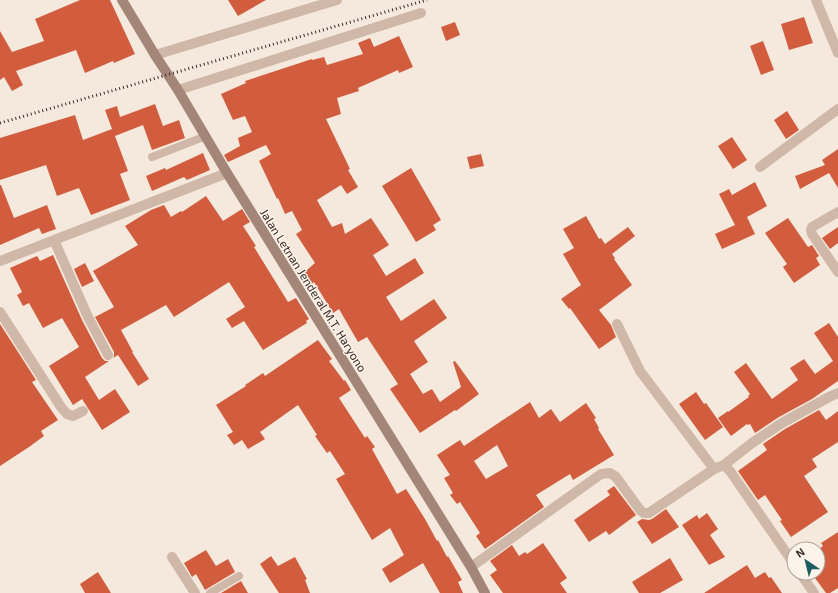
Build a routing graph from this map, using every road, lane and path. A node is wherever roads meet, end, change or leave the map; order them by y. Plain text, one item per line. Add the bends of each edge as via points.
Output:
1 (122, 0) edge
2 (337, 0) edge
3 (816, 0) edge
4 (421, 14) dead end
5 (838, 54) edge
6 (155, 55) junction
7 (178, 90) junction
8 (838, 109) edge
9 (206, 136) junction
10 (152, 156) dead end
11 (760, 167) dead end
12 (227, 173) junction
13 (838, 212) edge
14 (54, 240) junction
15 (0, 261) edge
16 (838, 272) edge
17 (0, 312) edge
18 (617, 324) dead end
19 (108, 355) dead end
20 (838, 394) edge
21 (83, 411) dead end
22 (719, 467) junction
23 (786, 552) edge
24 (172, 557) dead end
25 (470, 567) junction
26 (239, 576) dead end
27 (806, 581) edge
28 (195, 593) edge
29 (210, 593) edge
30 (484, 593) edge
31 (814, 593) edge

1 - 6 main road, Jalan Letnan Jenderal M.T. Haryono
2 - 6 street
3 - 5 street
4 - 7 street
6 - 7 main road, Jalan Letnan Jenderal M.T. Haryono
7 - 9 main road, Jalan Letnan Jenderal M.T. Haryono
8 - 11 street
9 - 10 lane
9 - 12 main road, Jalan Letnan Jenderal M.T. Haryono
12 - 14 street
12 - 25 main road, Jalan Letnan Jenderal M.T. Haryono
13 - 16 street via 811,230
14 - 15 street
14 - 19 street
17 - 21 street via 61,407 73,416
18 - 22 street via 640,371
20 - 22 street via 782,423
22 - 23 street via 735,478
22 - 25 street via 649,513 640,510 616,476 601,474
24 - 28 street
25 - 30 main road, Jalan Letnan Jenderal M.T. Haryono
26 - 29 lane
27 - 31 street

